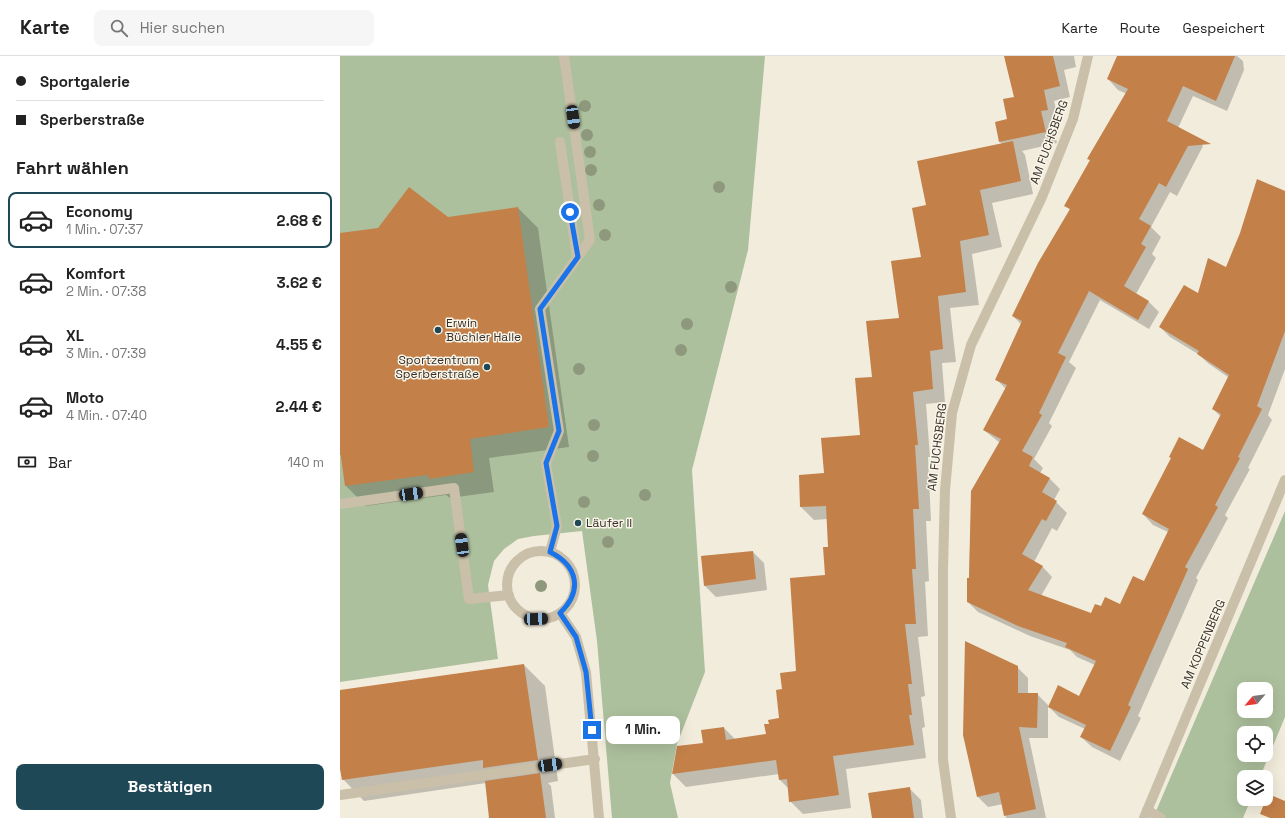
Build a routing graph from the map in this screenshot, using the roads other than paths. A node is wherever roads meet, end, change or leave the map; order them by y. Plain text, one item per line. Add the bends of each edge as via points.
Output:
1 (564, 56) edge
2 (1088, 56) edge
3 (560, 142) dead end
4 (578, 257) junction
5 (1285, 480) edge
6 (340, 504) edge
7 (550, 552) junction
8 (508, 595) junction
9 (560, 613) junction
10 (595, 759) junction
11 (340, 795) edge
12 (1145, 814) edge
13 (599, 818) edge
14 (951, 818) edge
15 (1161, 818) edge

1 - 4 street via 590,240
2 - 14 street, AM FUCHSBERG via 1073,119 1042,197 971,345 952,413 945,490 943,570 943,760
3 - 4 street
4 - 7 street via 540,309 559,431 546,463 557,526
5 - 12 street, AM KOPPENBERG
6 - 8 street via 454,488 469,599
7 - 8 street via 532,552 522,557 511,568 507,579
7 - 9 street via 569,566 575,579 575,591 568,605
8 - 9 street via 527,616 536,619 548,618
9 - 10 street via 576,637 586,672
10 - 11 street
10 - 13 street
12 - 15 street

